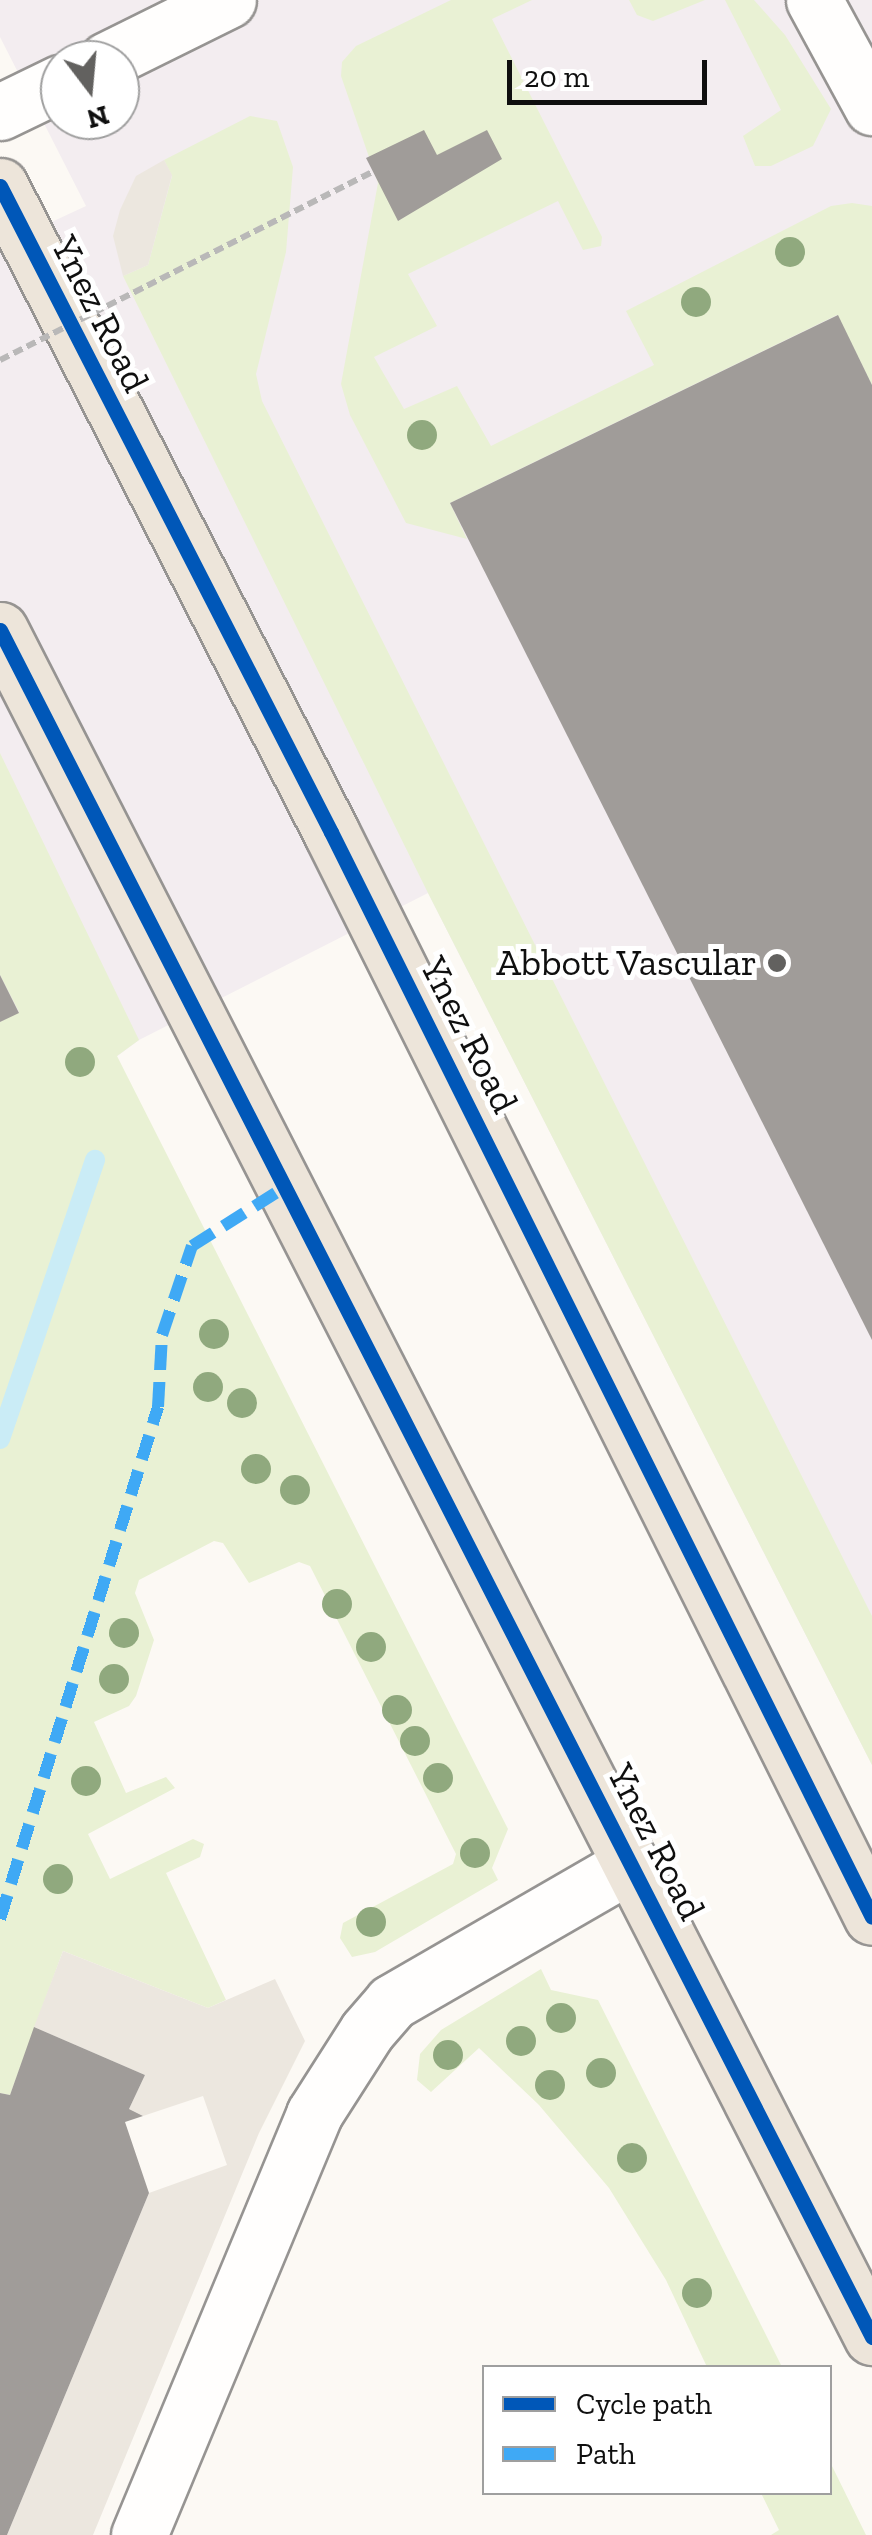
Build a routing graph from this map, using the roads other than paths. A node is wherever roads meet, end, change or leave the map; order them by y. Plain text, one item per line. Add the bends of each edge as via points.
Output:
1 (228, 0) edge
2 (814, 0) edge
3 (140, 43) edge
4 (40, 93) edge
5 (872, 107) edge
6 (0, 112) edge
7 (0, 186) edge
8 (0, 630) edge
9 (631, 1864) junction
10 (872, 1917) edge
11 (872, 2337) edge
12 (140, 2535) edge

1 - 3 lane
2 - 5 lane
4 - 6 lane
7 - 10 main road, Ynez Road
8 - 9 main road, Ynez Road
9 - 11 main road, Ynez Road
9 - 12 lane via 392,2002 367,2031 314,2114

